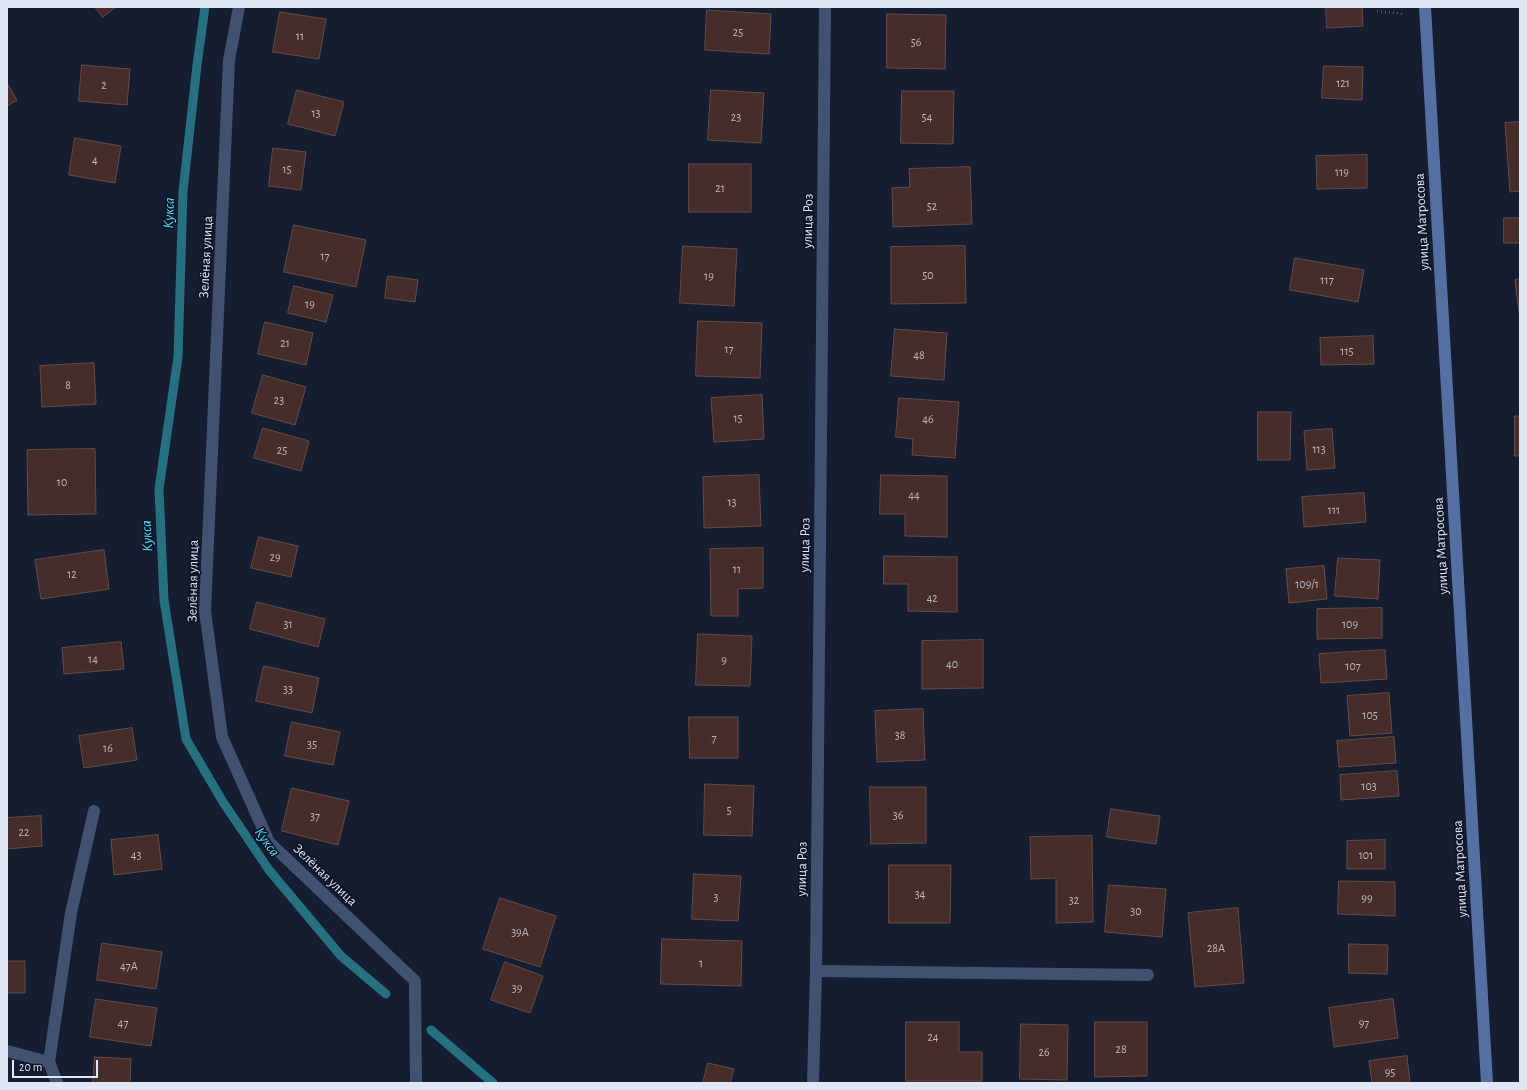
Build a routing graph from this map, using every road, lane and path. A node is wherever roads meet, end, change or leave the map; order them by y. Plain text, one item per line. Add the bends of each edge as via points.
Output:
1 (239, 7) edge
2 (825, 7) edge
3 (1377, 7) edge
4 (1426, 12) edge
5 (94, 811) dead end
6 (816, 971) junction
7 (1148, 975) dead end
8 (7, 1051) edge
9 (50, 1062) junction
10 (57, 1083) edge
11 (416, 1083) edge
12 (813, 1083) edge
13 (1487, 1083) edge

1 - 11 street, Зелёная улица via 229,60 205,611 222,737 269,842 415,981
2 - 6 street, улица Роз
3 - 4 path via 1377,11
4 - 13 street, улица Матросова
5 - 9 street via 71,913
6 - 7 street
6 - 12 street, улица Роз
8 - 9 street
9 - 10 street

